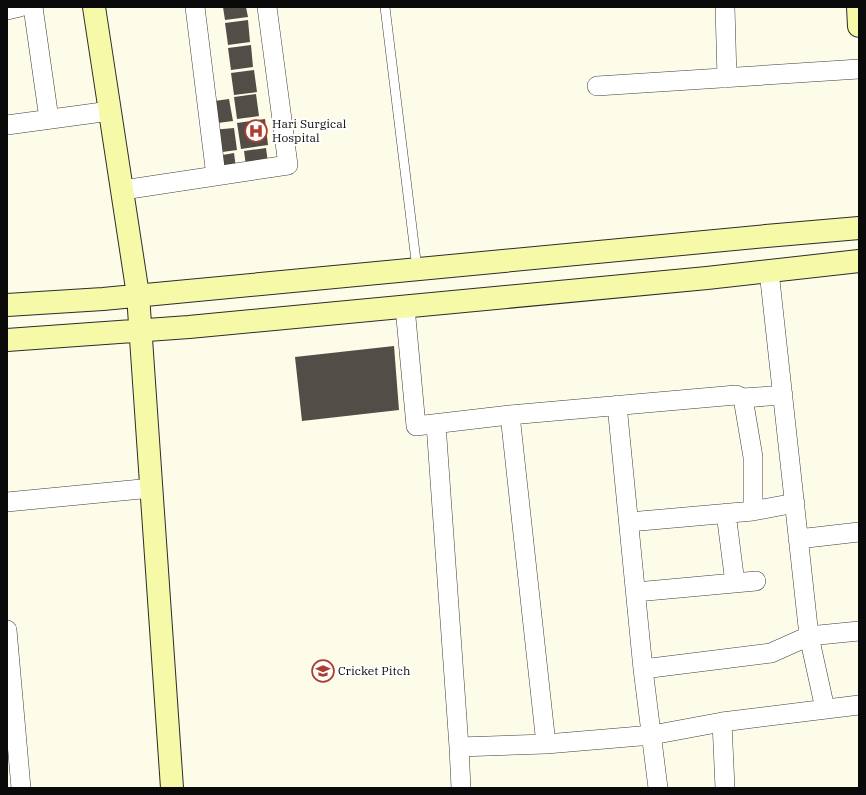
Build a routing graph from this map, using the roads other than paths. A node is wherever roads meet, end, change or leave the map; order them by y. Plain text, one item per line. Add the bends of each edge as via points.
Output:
1 (20, 7) edge
2 (33, 7) edge
3 (94, 7) edge
4 (195, 7) edge
5 (267, 7) edge
6 (385, 7) edge
7 (726, 7) edge
8 (858, 7) edge
9 (7, 10) edge
10 (859, 26) edge
11 (859, 68) edge
12 (727, 78) junction
13 (597, 86) dead end
14 (110, 110) junction
15 (49, 119) junction
16 (7, 125) edge
17 (216, 176) junction
18 (123, 190) junction
19 (859, 228) edge
20 (859, 261) edge
21 (417, 269) junction
22 (769, 271) junction
23 (138, 295) junction
24 (7, 305) edge
25 (405, 307) junction
26 (141, 330) junction
27 (7, 340) edge
28 (783, 396) junction
29 (744, 398) junction
30 (617, 405) junction
31 (510, 415) junction
32 (436, 424) junction
33 (152, 488) junction
34 (7, 502) edge
35 (795, 503) junction
36 (753, 511) junction
37 (726, 513) junction
38 (629, 522) junction
39 (859, 532) edge
40 (798, 539) junction
41 (756, 581) dead end
42 (735, 583) junction
43 (636, 592) junction
44 (7, 630) edge
45 (859, 631) edge
46 (809, 636) junction
47 (8, 657) edge
48 (643, 669) junction
49 (859, 705) edge
50 (825, 709) junction
51 (722, 722) junction
52 (652, 735) junction
53 (546, 744) junction
54 (459, 747) junction
55 (21, 788) edge
56 (172, 788) edge
57 (460, 788) edge
58 (658, 788) edge
59 (725, 788) edge

1 - 9 street
2 - 15 street
3 - 14 street
4 - 17 street
5 - 17 street via 288,166
6 - 21 lane
7 - 12 street
8 - 10 street
11 - 12 street
12 - 13 street
14 - 15 street
14 - 18 street
15 - 16 street
17 - 18 street
18 - 23 street
19 - 21 street
20 - 22 street
21 - 23 street
22 - 25 street
22 - 28 street
23 - 24 street
23 - 26 street
25 - 26 street
25 - 32 street via 416,426
26 - 27 street
26 - 33 street
28 - 29 street
28 - 35 street
29 - 30 street via 736,395
29 - 36 street via 753,457
30 - 31 street
30 - 38 street
31 - 32 street
31 - 53 street
32 - 54 street
33 - 34 street
33 - 56 street
35 - 36 street
35 - 40 street
36 - 37 street
37 - 38 street
37 - 42 street
38 - 43 street
39 - 40 street
40 - 46 street
41 - 42 street
42 - 43 street
43 - 48 street
44 - 47 street
45 - 46 street
46 - 48 street via 771,653
46 - 50 street
47 - 55 street
48 - 52 street
49 - 50 street
50 - 51 street
51 - 52 street
51 - 59 street
52 - 53 street
52 - 58 street
53 - 54 street
54 - 57 street

